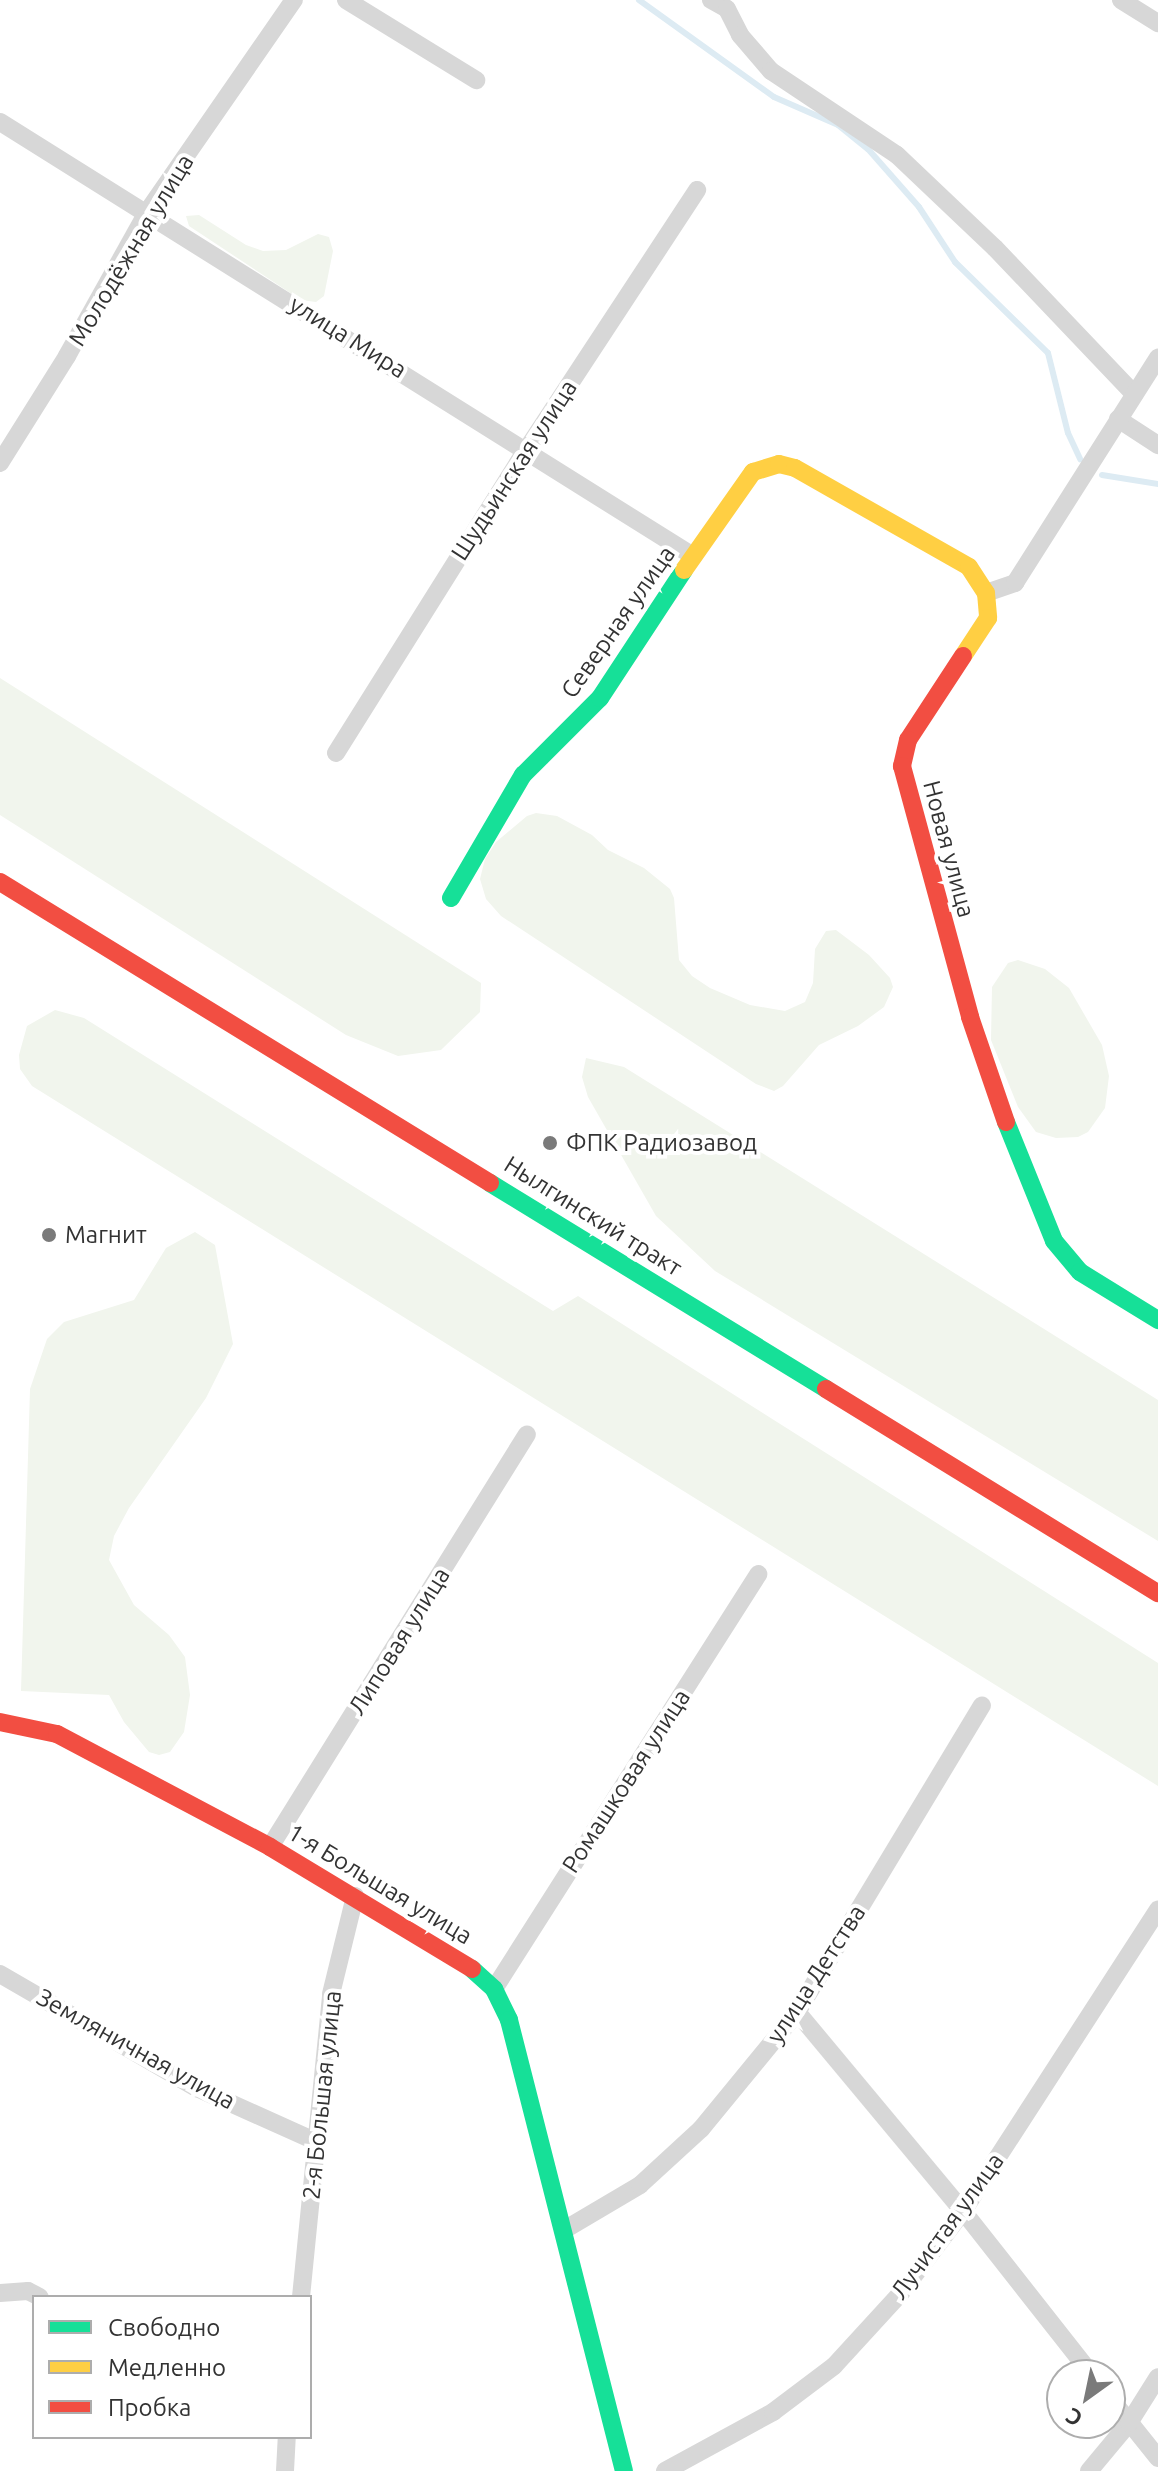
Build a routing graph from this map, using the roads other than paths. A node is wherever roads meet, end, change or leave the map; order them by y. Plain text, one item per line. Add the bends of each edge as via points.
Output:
1 (294, 0) edge
2 (346, 0) edge
3 (1121, 0) edge
4 (723, 3) edge
5 (1158, 23) edge
6 (476, 80) dead end
7 (0, 122) edge
8 (697, 190) dead end
9 (147, 212) junction
10 (1158, 358) edge
11 (1134, 394) junction
12 (1118, 419) junction
13 (1158, 445) edge
14 (527, 449) junction
15 (0, 463) edge
16 (693, 556) junction
17 (986, 593) junction
18 (336, 753) dead end
19 (0, 882) edge
20 (451, 898) dead end
21 (1158, 1320) edge
22 (527, 1434) dead end
23 (758, 1574) dead end
24 (1158, 1593) edge
25 (982, 1705) dead end
26 (0, 1722) edge
27 (270, 1847) junction
28 (355, 1896) junction
29 (1158, 1909) edge
30 (0, 1974) edge
31 (494, 1989) junction
32 (797, 2012) junction
33 (317, 2142) junction
34 (963, 2211) junction
35 (564, 2230) junction
36 (0, 2293) edge
37 (36, 2295) edge
38 (301, 2295) edge
39 (1079, 2359) edge
40 (1158, 2377) edge
41 (1126, 2419) edge
42 (1129, 2423) junction
43 (287, 2439) edge
44 (1158, 2458) edge
45 (285, 2471) edge
46 (624, 2471) edge
47 (665, 2471) edge
48 (1089, 2471) edge

1 - 9 street, Молодёжная улица
2 - 6 street
3 - 5 street
4 - 11 street via 740,35 771,71 897,155 995,248
7 - 9 street, улица Мира
8 - 14 street, Шудьинская улица
9 - 14 street, улица Мира
9 - 15 street, Молодёжная улица
10 - 11 street
11 - 12 street
12 - 13 street
12 - 17 street via 1015,583
14 - 16 street, улица Мира
14 - 18 street, Шудьинская улица
16 - 17 street, Северная улица via 753,472 779,464 795,468 969,567
16 - 20 street, Северная улица via 600,698 523,775
17 - 21 street, Новая улица via 988,618 908,740 902,766 906,785 970,1017 1020,1164 1054,1241 1080,1272
19 - 24 street, Нылгинский тракт
22 - 27 street, Липовая улица
23 - 31 street, Ромашковая улица
25 - 32 street, улица Детства
26 - 27 street, 1-я Большая улица via 57,1734
27 - 28 street, 1-я Большая улица
28 - 31 street, 1-я Большая улица via 463,1960
28 - 33 street, 2-я Большая улица via 331,1994
29 - 34 street, Лучистая улица
30 - 33 street, Земляничная улица via 197,2088
31 - 35 street, 1-я Большая улица via 509,2020
32 - 34 street
32 - 35 street, улица Детства via 691,2139 640,2185
33 - 38 street, 2-я Большая улица
34 - 39 street
34 - 47 street, Лучистая улица via 900,2294 834,2366 773,2412
35 - 46 street, 1-я Большая улица
36 - 37 street
40 - 42 street
41 - 42 street
42 - 44 street
42 - 48 street
43 - 45 street

